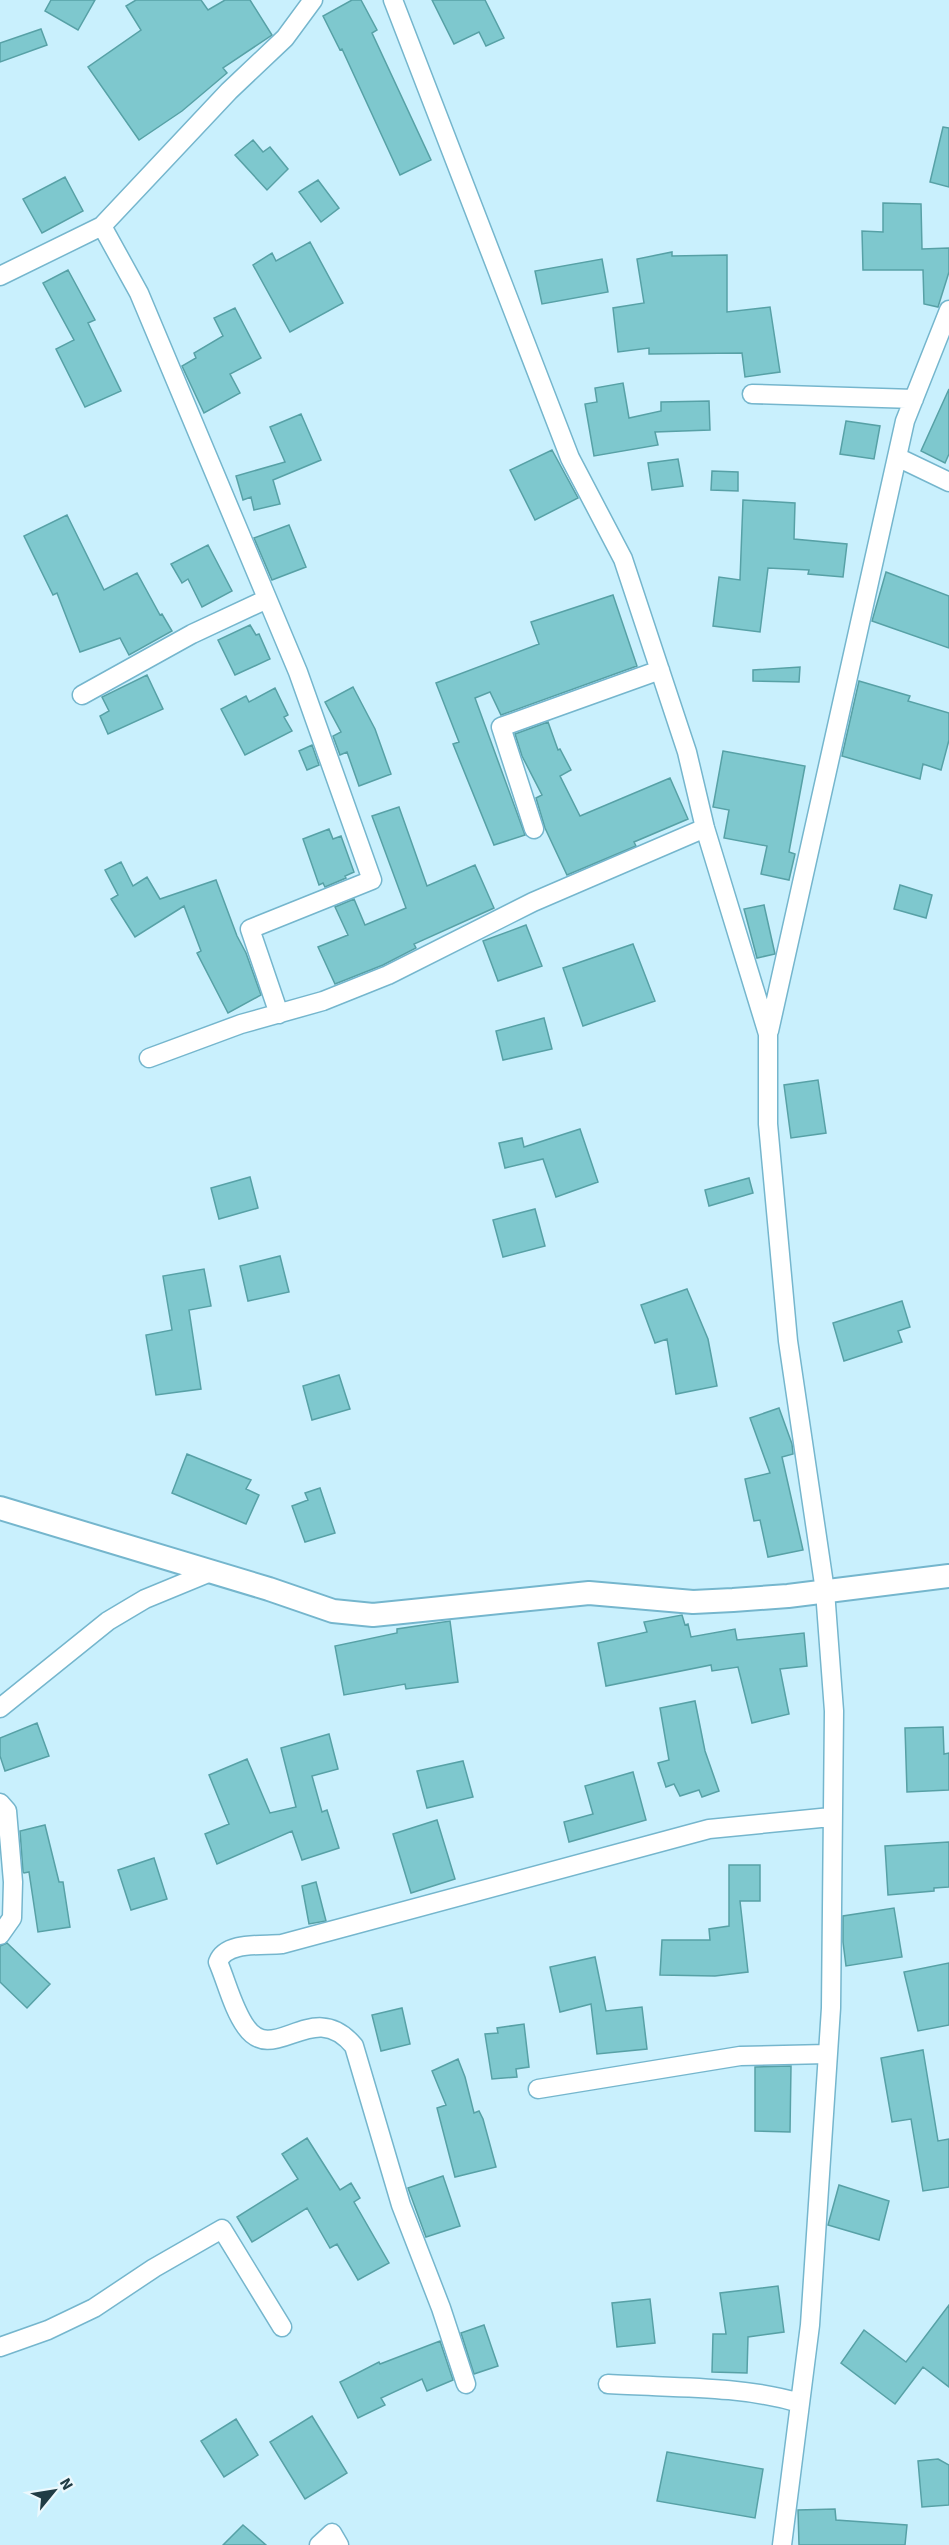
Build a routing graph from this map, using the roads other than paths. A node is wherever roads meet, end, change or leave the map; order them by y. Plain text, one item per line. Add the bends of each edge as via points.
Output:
1 (313, 0) edge
2 (393, 0) edge
3 (102, 226) junction
4 (0, 276) edge
5 (949, 310) edge
6 (752, 394) dead end
7 (914, 399) junction
8 (897, 457) junction
9 (949, 482) edge
10 (267, 599) junction
11 (660, 670) junction
12 (82, 695) dead end
13 (705, 828) junction
14 (534, 829) dead end
15 (279, 1014) junction
16 (768, 1034) junction
17 (149, 1058) dead end
18 (0, 1508) edge
19 (213, 1572) junction
20 (949, 1576) edge
21 (825, 1591) junction
22 (0, 1708) edge
23 (0, 1803) edge
24 (831, 1817) junction
25 (0, 1935) edge
26 (827, 2054) junction
27 (538, 2089) dead end
28 (282, 2327) dead end
29 (0, 2347) edge
30 (466, 2384) dead end
31 (608, 2384) dead end
32 (800, 2403) junction
33 (319, 2545) edge
34 (339, 2545) edge
35 (782, 2545) edge

1 - 3 street via 285,38 229,91
2 - 11 street via 570,458 623,559
3 - 4 street
3 - 10 street via 139,294
5 - 7 street
6 - 7 street
7 - 8 street
8 - 9 street
8 - 16 street
10 - 12 street via 192,634
10 - 15 street via 298,672 372,880 250,929
11 - 13 street via 687,752
11 - 14 street via 501,727
13 - 15 street via 533,902 388,975
13 - 16 street
15 - 17 street
16 - 21 street via 768,1124 788,1341
18 - 19 street
19 - 21 street via 333,1611 373,1615 589,1593 693,1602
19 - 22 street via 145,1599 108,1621
20 - 21 street
21 - 24 street via 834,1711
23 - 25 street via 7,1811 13,1882 12,1918
24 - 26 street via 831,2008
24 - 30 street via 709,1829 282,1944 229,1948 221,1954 218,1962 246,2027 259,2040 270,2041 325,2027 344,2033 354,2046 401,2205
26 - 27 street via 740,2056
26 - 32 street via 810,2325
28 - 29 street via 222,2229 94,2308
31 - 32 street via 777,2396
32 - 35 street
33 - 34 street via 332,2533

